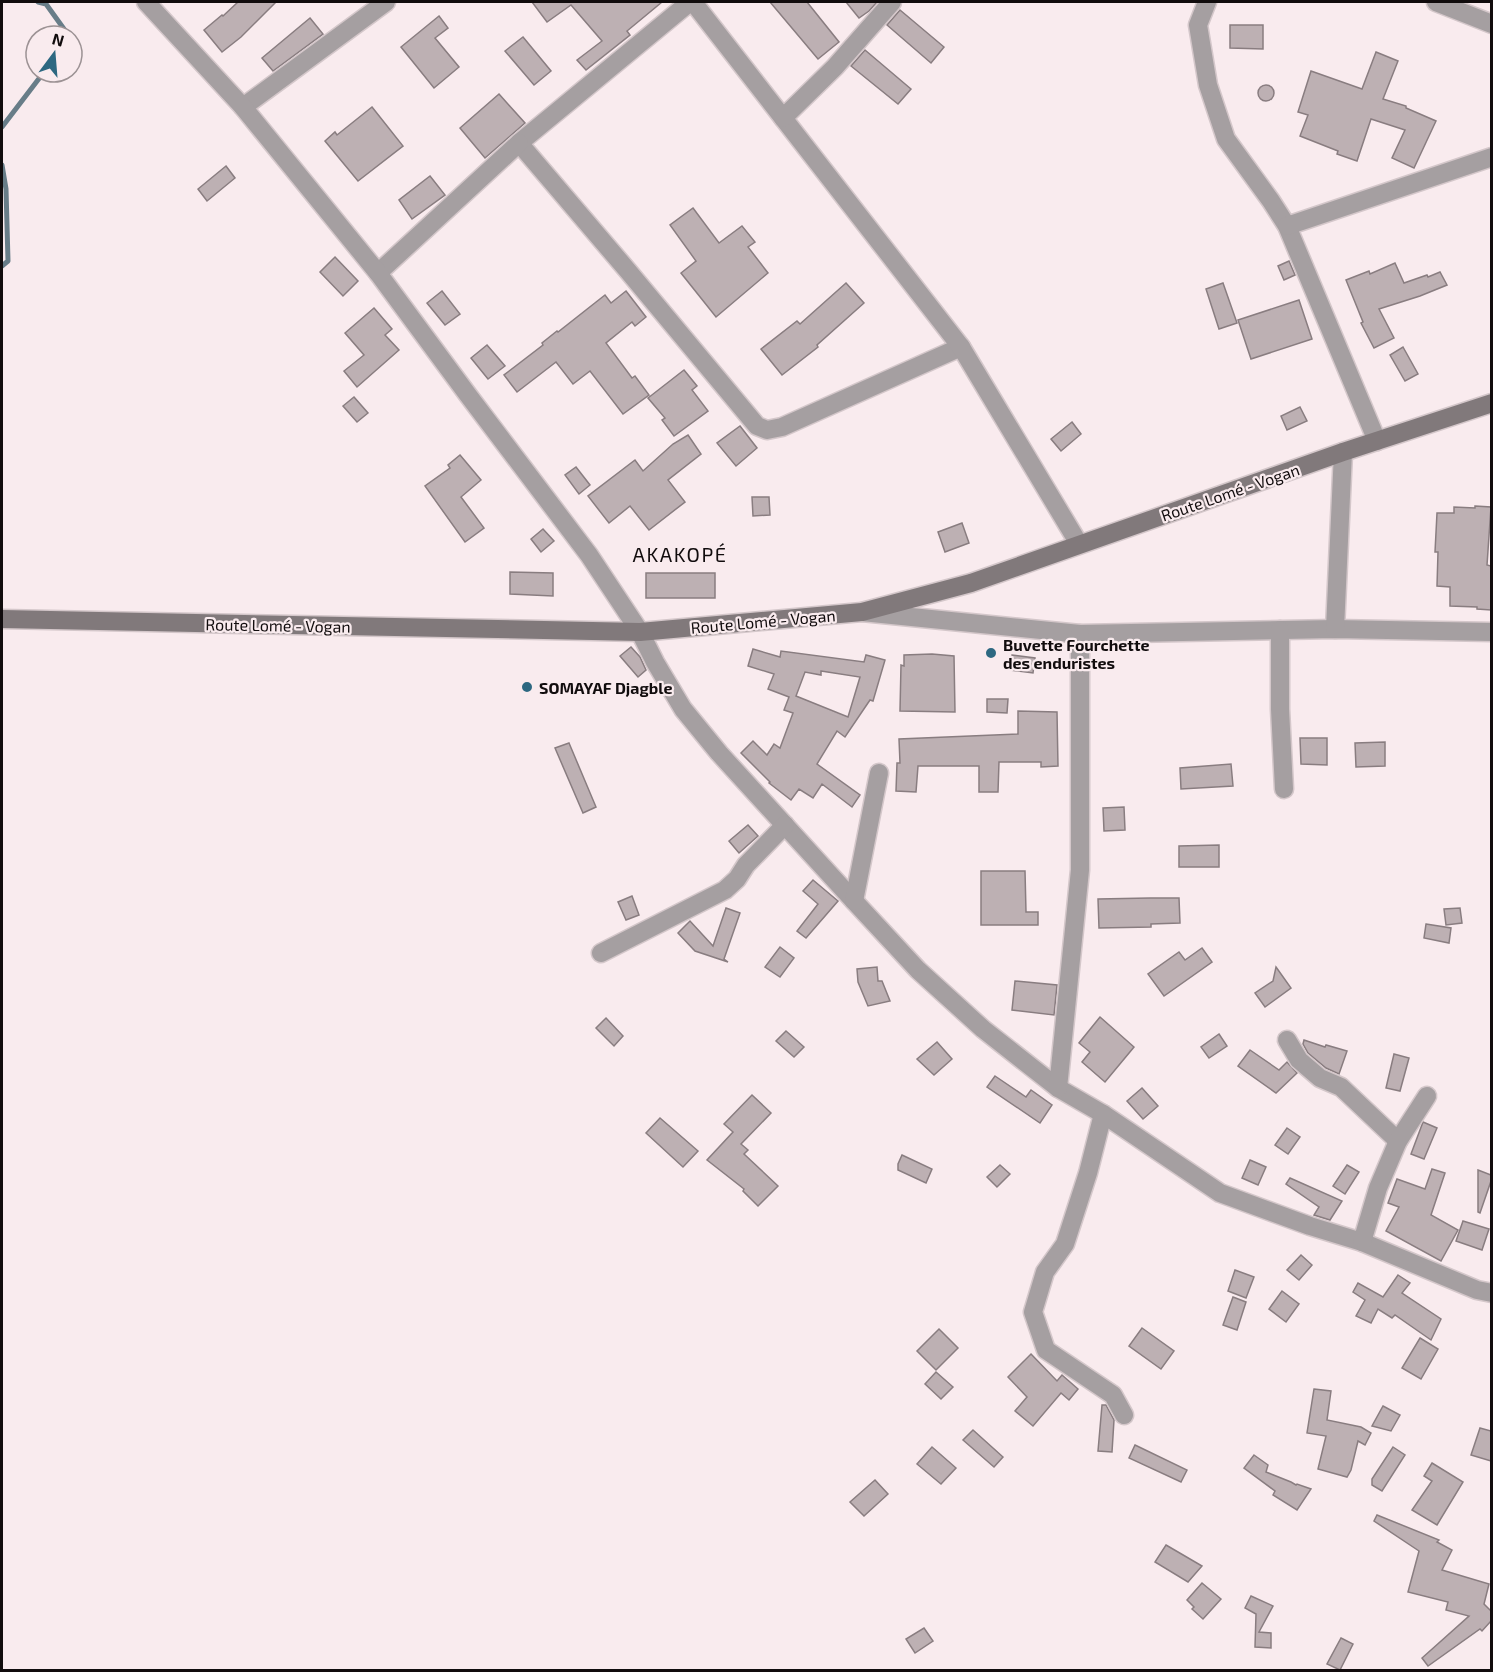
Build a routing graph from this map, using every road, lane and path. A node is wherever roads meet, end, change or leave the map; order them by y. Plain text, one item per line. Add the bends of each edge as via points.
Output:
1 (146, 2) edge
2 (386, 2) edge
3 (692, 2) edge
4 (892, 2) edge
5 (1207, 2) edge
6 (1436, 2) edge
7 (1491, 24) edge
8 (243, 107) junction
9 (783, 118) junction
10 (519, 143) junction
11 (1491, 157) edge
12 (1287, 226) junction
13 (378, 273) junction
14 (961, 347) junction
15 (1491, 403) edge
16 (1377, 441) junction
17 (1343, 452) junction
18 (1079, 544) junction
19 (862, 612) junction
20 (2, 619) edge
21 (1335, 629) junction
22 (1280, 630) junction
23 (640, 632) junction
24 (1491, 632) edge
25 (1080, 634) junction
26 (879, 773) dead end
27 (1284, 789) dead end
28 (785, 825) junction
29 (854, 901) junction
30 (601, 954) dead end
31 (1287, 1040) dead end
32 (1058, 1088) junction
33 (1427, 1096) dead end
34 (1103, 1114) junction
35 (1398, 1141) junction
36 (1362, 1242) junction
37 (1491, 1293) edge
38 (1124, 1415) dead end

1 - 8 street
2 - 8 street
3 - 9 street
3 - 10 street
4 - 9 street via 836,67
5 - 12 street via 1198,25 1208,85 1226,139
6 - 7 street
8 - 13 street
9 - 14 street
10 - 13 street
10 - 14 street via 757,426 767,430 782,427
11 - 12 street
12 - 16 street
13 - 23 street via 589,555
14 - 18 street
15 - 16 main road, Route Lomé - Vogan
16 - 17 main road, Route Lomé - Vogan
17 - 18 main road, Route Lomé - Vogan
17 - 21 street
18 - 19 main road, Route Lomé - Vogan via 971,583
19 - 23 main road, Route Lomé - Vogan
19 - 25 street
20 - 23 main road, Route Lomé - Vogan
21 - 22 street
21 - 24 street
22 - 25 street
22 - 27 street
23 - 28 street via 683,709
25 - 32 street via 1080,870
26 - 29 street
28 - 29 street
28 - 30 street via 725,890
29 - 32 street via 918,970 983,1029
31 - 35 street via 1299,1060 1320,1078 1341,1087
32 - 34 street
33 - 35 street
34 - 36 street via 1220,1192
34 - 38 street via 1065,1244 1045,1272 1034,1312 1046,1350 1113,1395
35 - 36 street via 1378,1188
36 - 37 street

